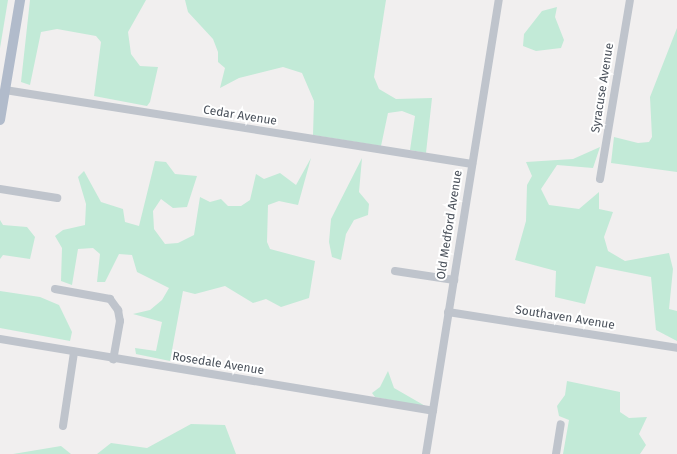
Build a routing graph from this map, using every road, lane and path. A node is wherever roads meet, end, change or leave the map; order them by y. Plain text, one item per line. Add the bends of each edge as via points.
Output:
1 (20, 0) edge
2 (499, 0) edge
3 (630, 0) edge
4 (5, 90) junction
5 (0, 120) edge
6 (472, 164) junction
7 (600, 179) dead end
8 (0, 189) edge
9 (57, 198) dead end
10 (395, 271) dead end
11 (454, 280) junction
12 (55, 289) dead end
13 (448, 312) junction
14 (0, 338) edge
15 (677, 348) edge
16 (74, 352) junction
17 (114, 359) junction
18 (433, 411) junction
19 (561, 424) dead end
20 (63, 426) dead end
21 (426, 454) edge
22 (556, 454) edge

1 - 4 main road
2 - 6 street, Old Medford Avenue
3 - 7 street, Syracuse Avenue
4 - 5 main road
4 - 6 street, Cedar Avenue
6 - 11 street, Old Medford Avenue
8 - 9 street
10 - 11 street
11 - 13 street, Old Medford Avenue
12 - 17 street via 110,299 118,310 120,321
13 - 15 street, Southaven Avenue
13 - 18 street, Old Medford Avenue
14 - 16 street, Rosedale Avenue
16 - 17 street, Rosedale Avenue
16 - 20 street
17 - 18 street, Rosedale Avenue
18 - 21 street, Old Medford Avenue
19 - 22 street

